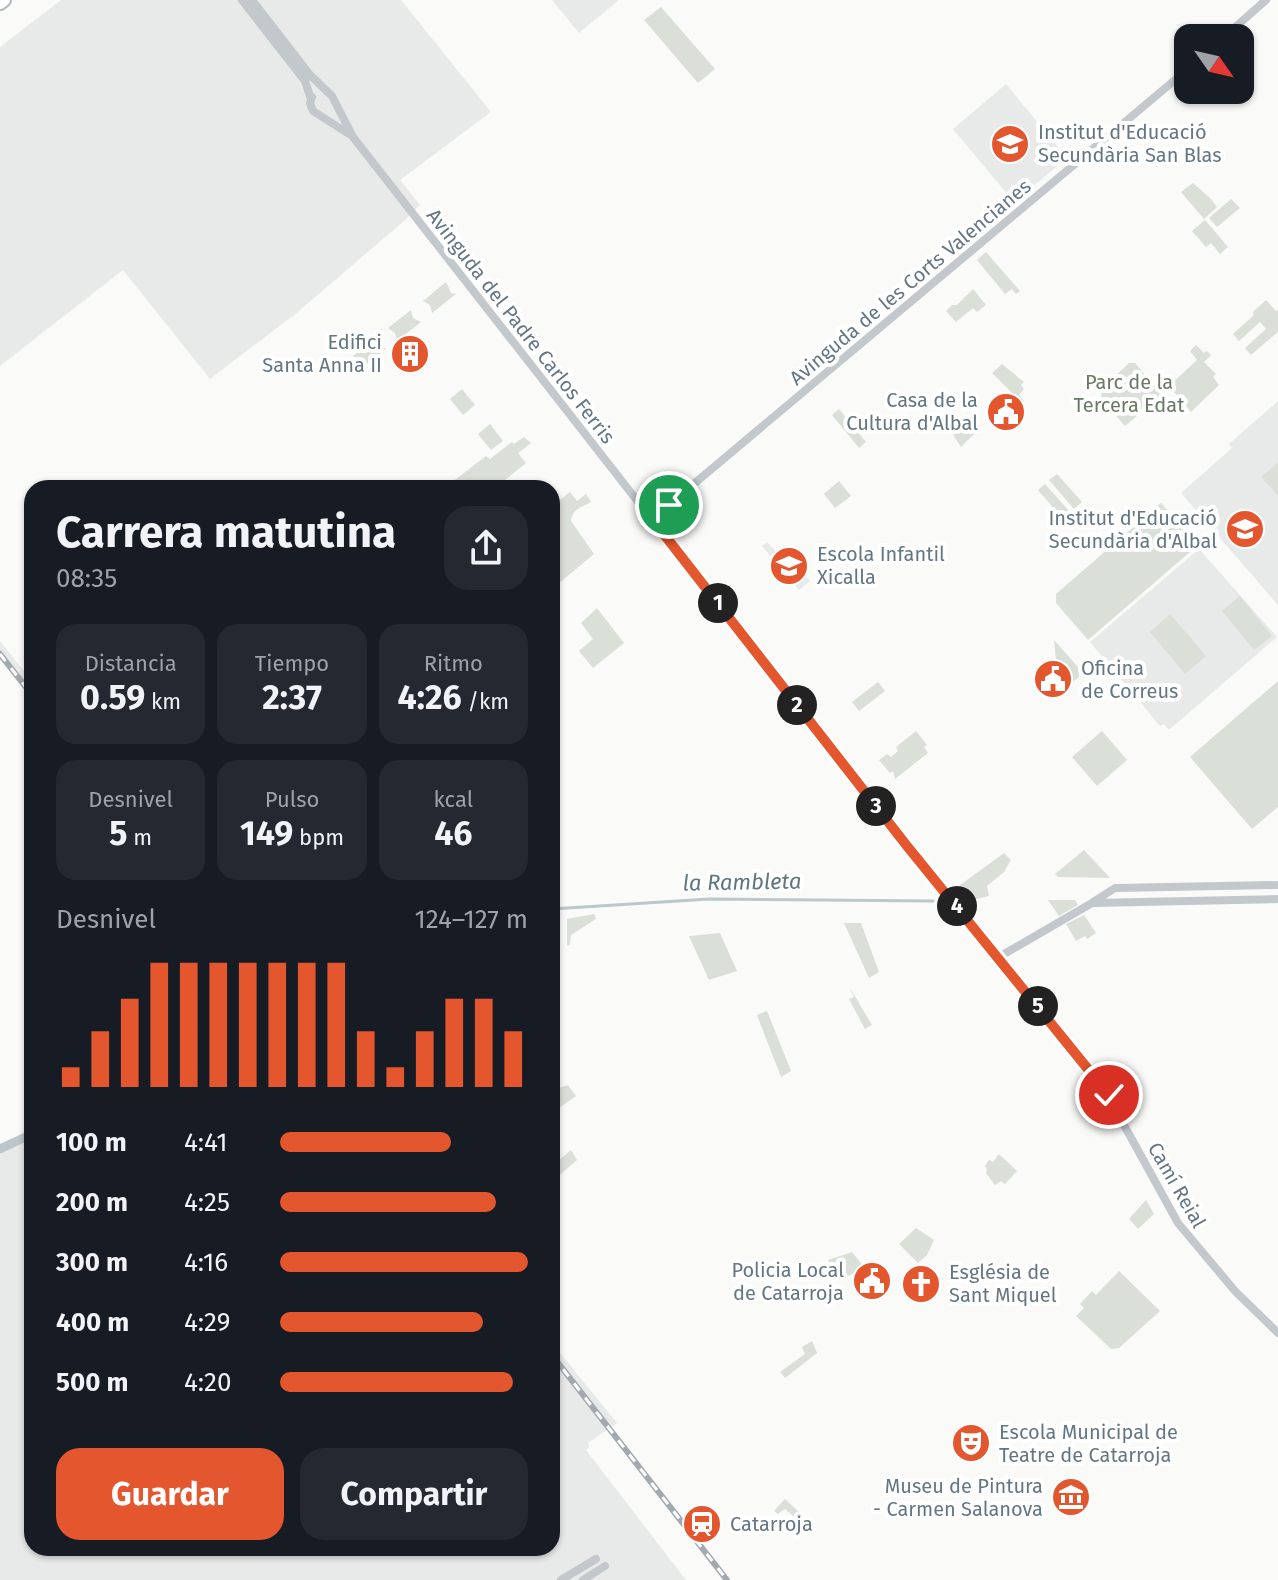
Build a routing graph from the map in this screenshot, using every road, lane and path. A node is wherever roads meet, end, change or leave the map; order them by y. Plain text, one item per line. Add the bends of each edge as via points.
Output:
1 (242, 0) edge
2 (252, 0) edge
3 (1266, 0) edge
4 (1239, 24) edge
5 (1174, 81) edge
6 (325, 91) junction
7 (311, 99) junction
8 (334, 103) junction
9 (324, 115) junction
10 (353, 137) junction
11 (652, 519) junction
12 (1278, 885) edge
13 (1156, 888) junction
14 (945, 891) joint
15 (1278, 899) edge
16 (1176, 901) junction
17 (1089, 905) junction
18 (999, 957) junction
19 (1278, 1333) edge
20 (596, 1559) dead end
21 (605, 1566) dead end
22 (561, 1580) edge
23 (583, 1580) edge

1 - 7 street via 305,81
2 - 6 street
3 - 4 street
5 - 11 street, Avinguda de les Corts Valencianes
6 - 7 street
6 - 8 street
7 - 9 street via 313,111
8 - 9 street
8 - 10 street, Avinguda del Padre Carlos Ferris
9 - 10 street, Avinguda del Padre Carlos Ferris
10 - 11 street, Avinguda del Padre Carlos Ferris
11 - 14 street, Avinguda del Padre Carlos Ferris
12 - 13 street
13 - 16 street
13 - 17 street via 1115,888
14 - 18 street, Camí Reial
15 - 16 street
16 - 17 street
17 - 18 street
18 - 19 street, Camí Reial via 1102,1085 1178,1223
20 - 22 street
21 - 23 street

